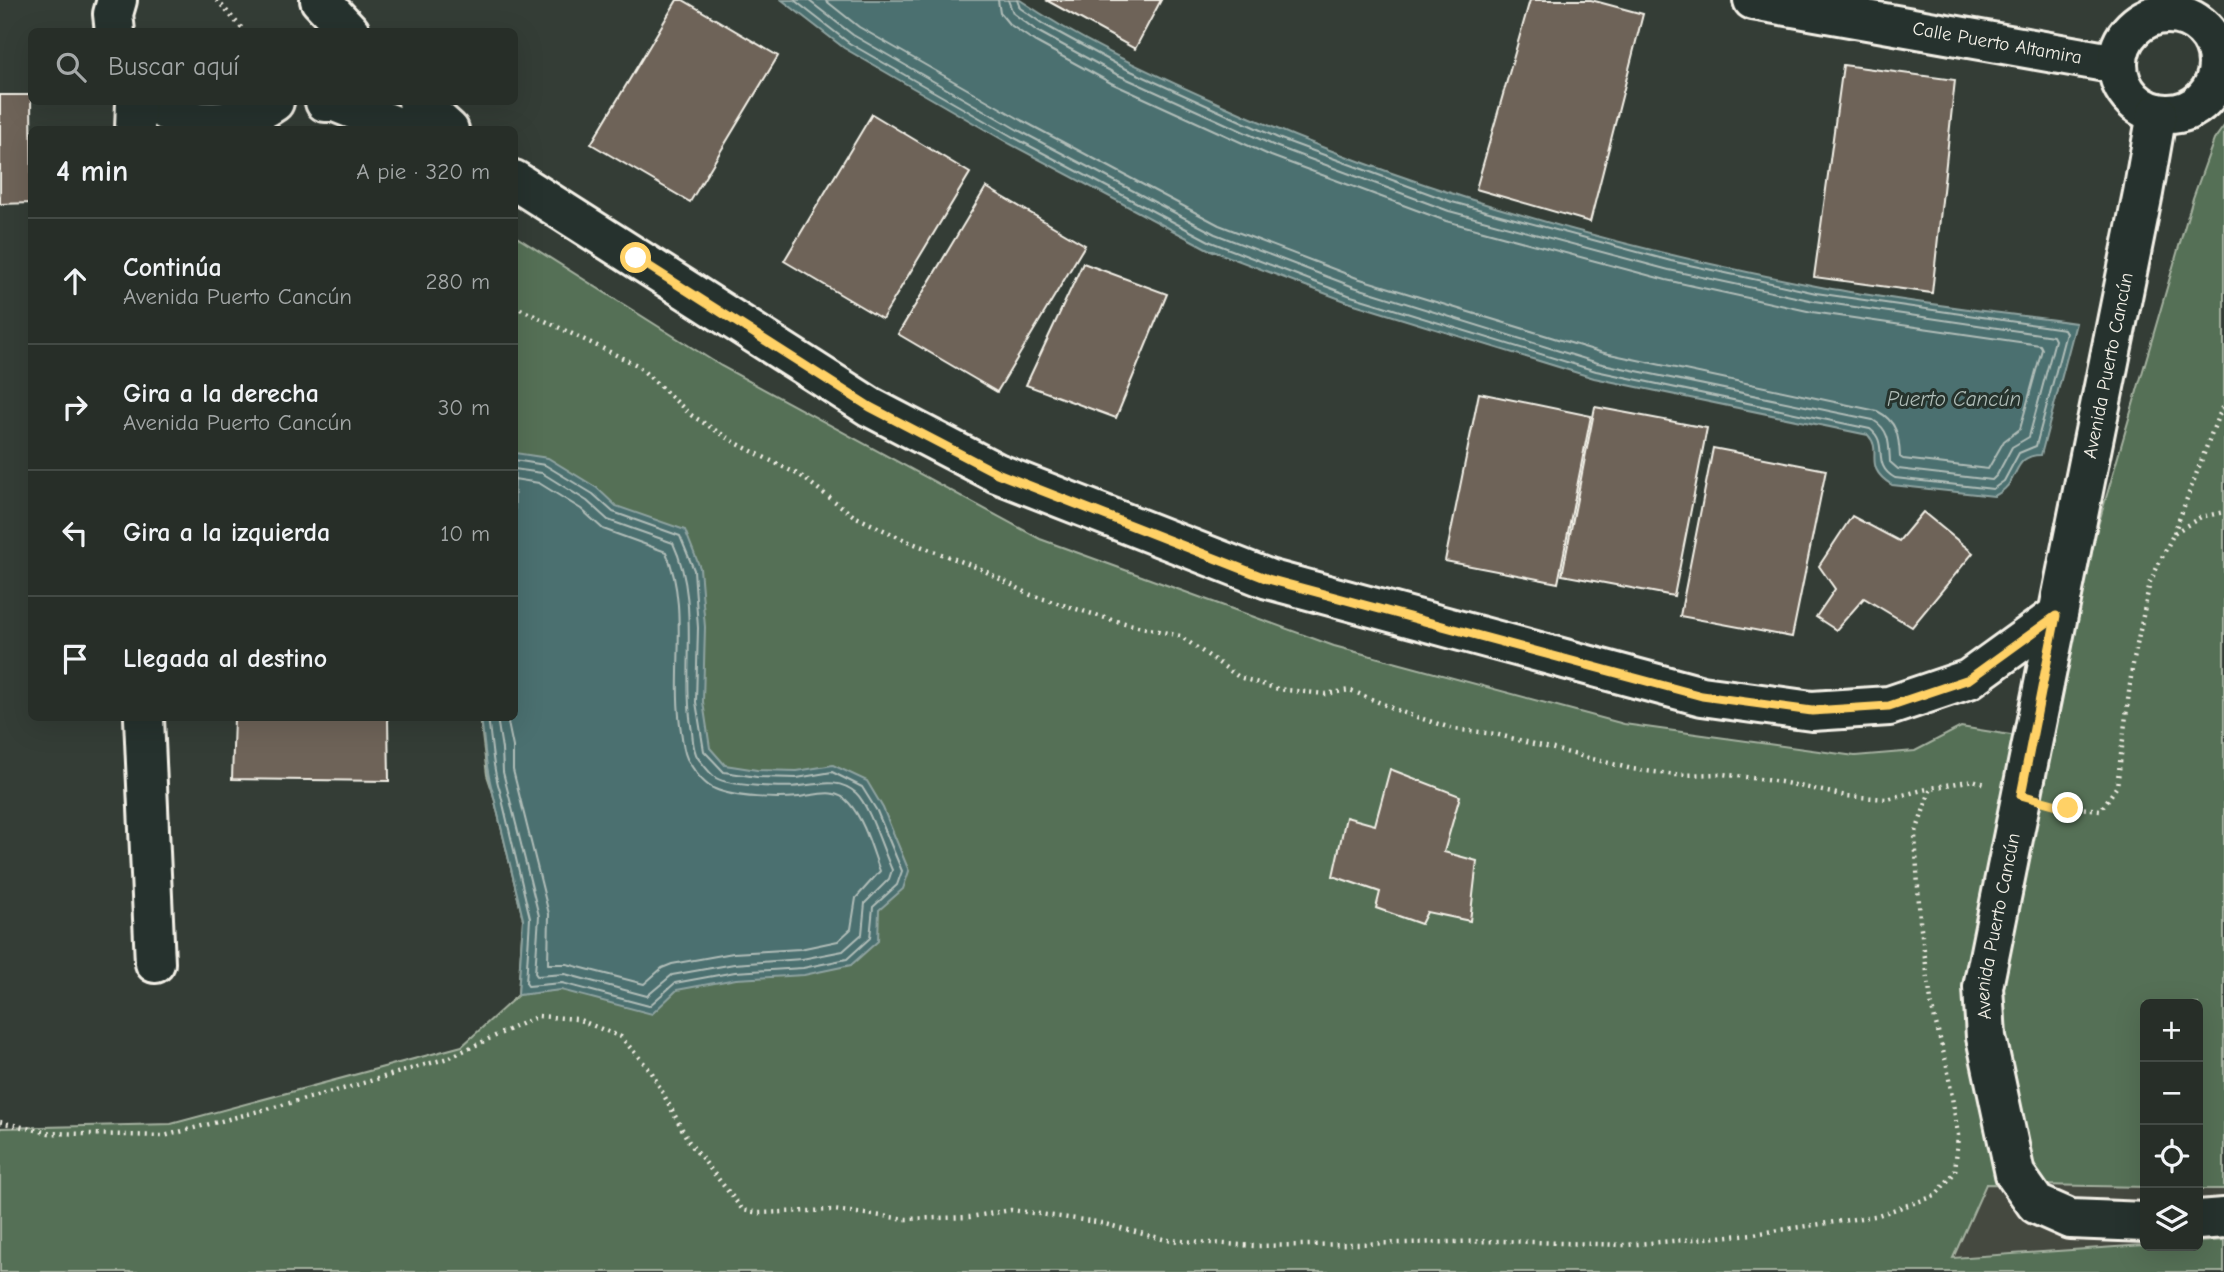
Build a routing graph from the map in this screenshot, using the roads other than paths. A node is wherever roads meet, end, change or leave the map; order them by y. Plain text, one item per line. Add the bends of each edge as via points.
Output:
1 (117, 0) edge
2 (312, 0) edge
3 (320, 0) edge
4 (1753, 0) edge
5 (2172, 6) edge
6 (115, 28) edge
7 (314, 28) edge
8 (346, 28) edge
9 (2118, 64) junction
10 (2222, 69) edge
11 (136, 105) edge
12 (158, 105) edge
13 (269, 105) edge
14 (342, 105) edge
15 (421, 105) edge
16 (2157, 113) junction
17 (135, 126) edge
18 (216, 126) edge
19 (396, 126) edge
20 (445, 126) edge
21 (518, 183) edge
22 (2056, 616) junction
23 (144, 721) edge
24 (155, 963) dead end
25 (2224, 1218) edge
26 (2203, 1220) edge
27 (2140, 1222) edge

1 - 6 street
2 - 7 street
3 - 8 street
4 - 9 street, Calle Puerto Altamira
5 - 9 street via 2134,26 2120,47
5 - 10 street via 2208,31
9 - 16 street via 2128,95
10 - 16 street via 2214,86 2191,110
11 - 17 street
12 - 18 street
13 - 18 street
14 - 19 street
15 - 20 street
16 - 22 street, Avenida Puerto Cancún
21 - 22 street via 881,413 997,473 1268,579 1702,696 1812,711 1889,706 1969,679
22 - 27 street, Avenida Puerto Cancún via 1983,987 1986,1037 2015,1174 2036,1203 2070,1219
23 - 24 street
25 - 26 street

